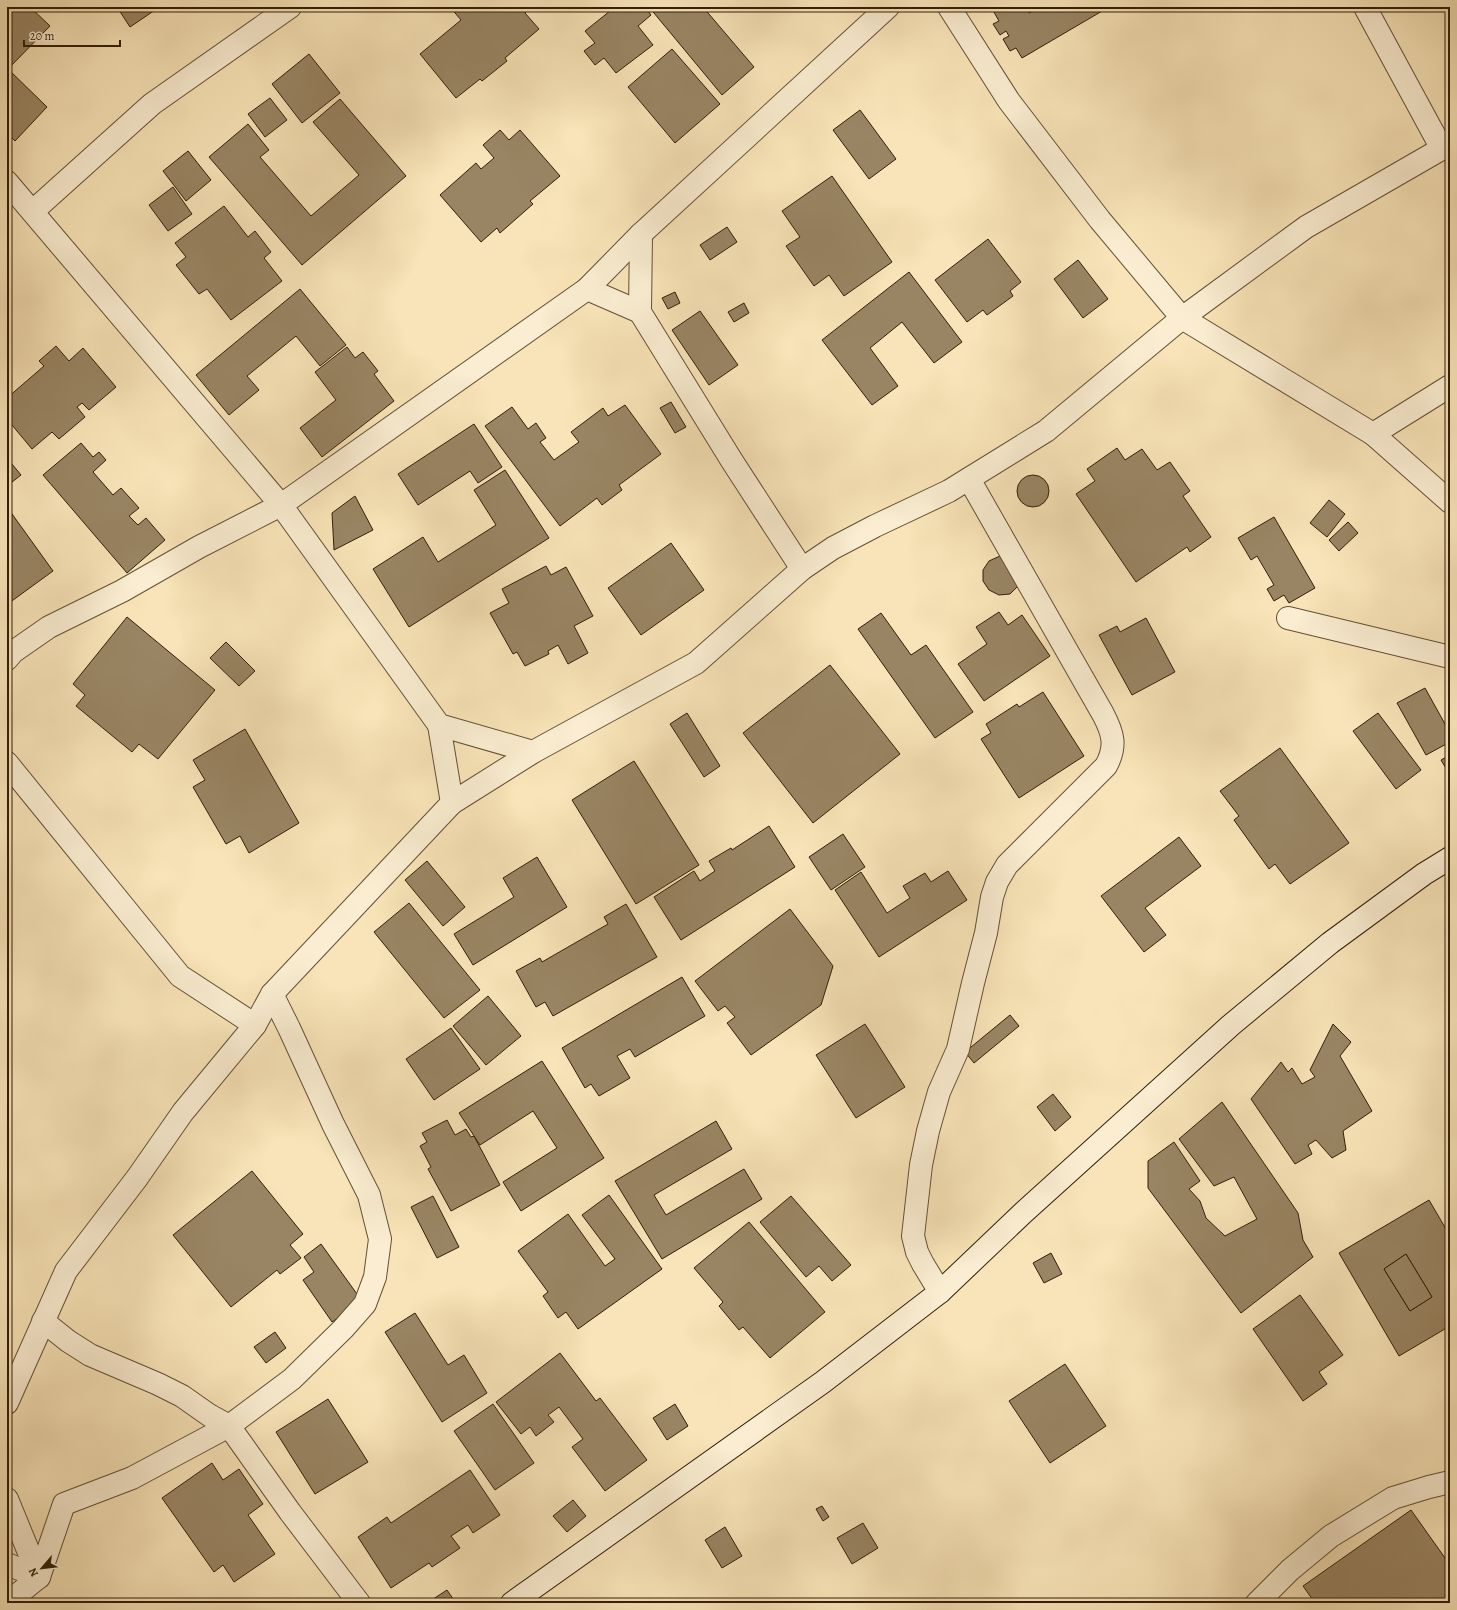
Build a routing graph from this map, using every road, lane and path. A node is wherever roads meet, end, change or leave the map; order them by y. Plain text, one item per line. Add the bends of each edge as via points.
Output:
1 (290, 7) edge
2 (888, 7) edge
3 (949, 7) edge
4 (1365, 7) edge
5 (1446, 147) edge
6 (7, 182) edge
7 (33, 211) junction
8 (641, 234) junction
9 (587, 289) junction
10 (640, 312) junction
11 (1182, 318) junction
12 (1450, 386) edge
13 (1373, 434) junction
14 (969, 479) junction
15 (1450, 502) edge
16 (281, 505) junction
17 (802, 569) junction
18 (1288, 618) dead end
19 (1450, 657) edge
20 (7, 659) edge
21 (439, 726) junction
22 (533, 752) junction
23 (7, 763) edge
24 (452, 803) junction
25 (1450, 858) edge
26 (272, 994) junction
27 (255, 1026) junction
28 (940, 1292) junction
29 (43, 1321) junction
30 (7, 1403) edge
31 (229, 1426) junction
32 (1450, 1482) edge
33 (7, 1499) edge
34 (7, 1564) edge
35 (39, 1577) junction
36 (7, 1603) edge
37 (359, 1603) edge
38 (512, 1603) edge
39 (1257, 1603) edge

1 - 7 street via 152,104
2 - 8 street
3 - 11 street via 1009,101 1100,220
4 - 5 street
5 - 11 street via 1306,227
6 - 7 street
7 - 16 street
8 - 9 street
8 - 10 street
9 - 10 street
9 - 16 street
10 - 17 street
11 - 13 street
11 - 14 street via 1046,431
12 - 13 street
13 - 15 street
14 - 17 street via 833,548
14 - 28 street via 1111,728 1113,741 1112,756 1106,766 1007,866 997,882 992,897 986,933 958,1049 939,1092 921,1165 913,1236 917,1252
16 - 20 street via 49,627
16 - 21 street
17 - 22 street via 696,663
18 - 19 street
21 - 22 street
21 - 24 street
22 - 24 street
23 - 27 street via 180,976
24 - 26 street
25 - 28 street via 1330,943 1231,1025 1024,1212
26 - 27 street
26 - 31 street via 369,1195 380,1239 375,1277 365,1304 292,1379
27 - 29 street via 183,1112 137,1178 66,1271
28 - 38 street via 823,1382
29 - 30 street
29 - 31 street via 90,1355 182,1396
31 - 35 street via 132,1478 64,1504
31 - 37 street
32 - 39 street via 1393,1498 1337,1532 1290,1570
33 - 35 street
34 - 35 street
35 - 36 street

